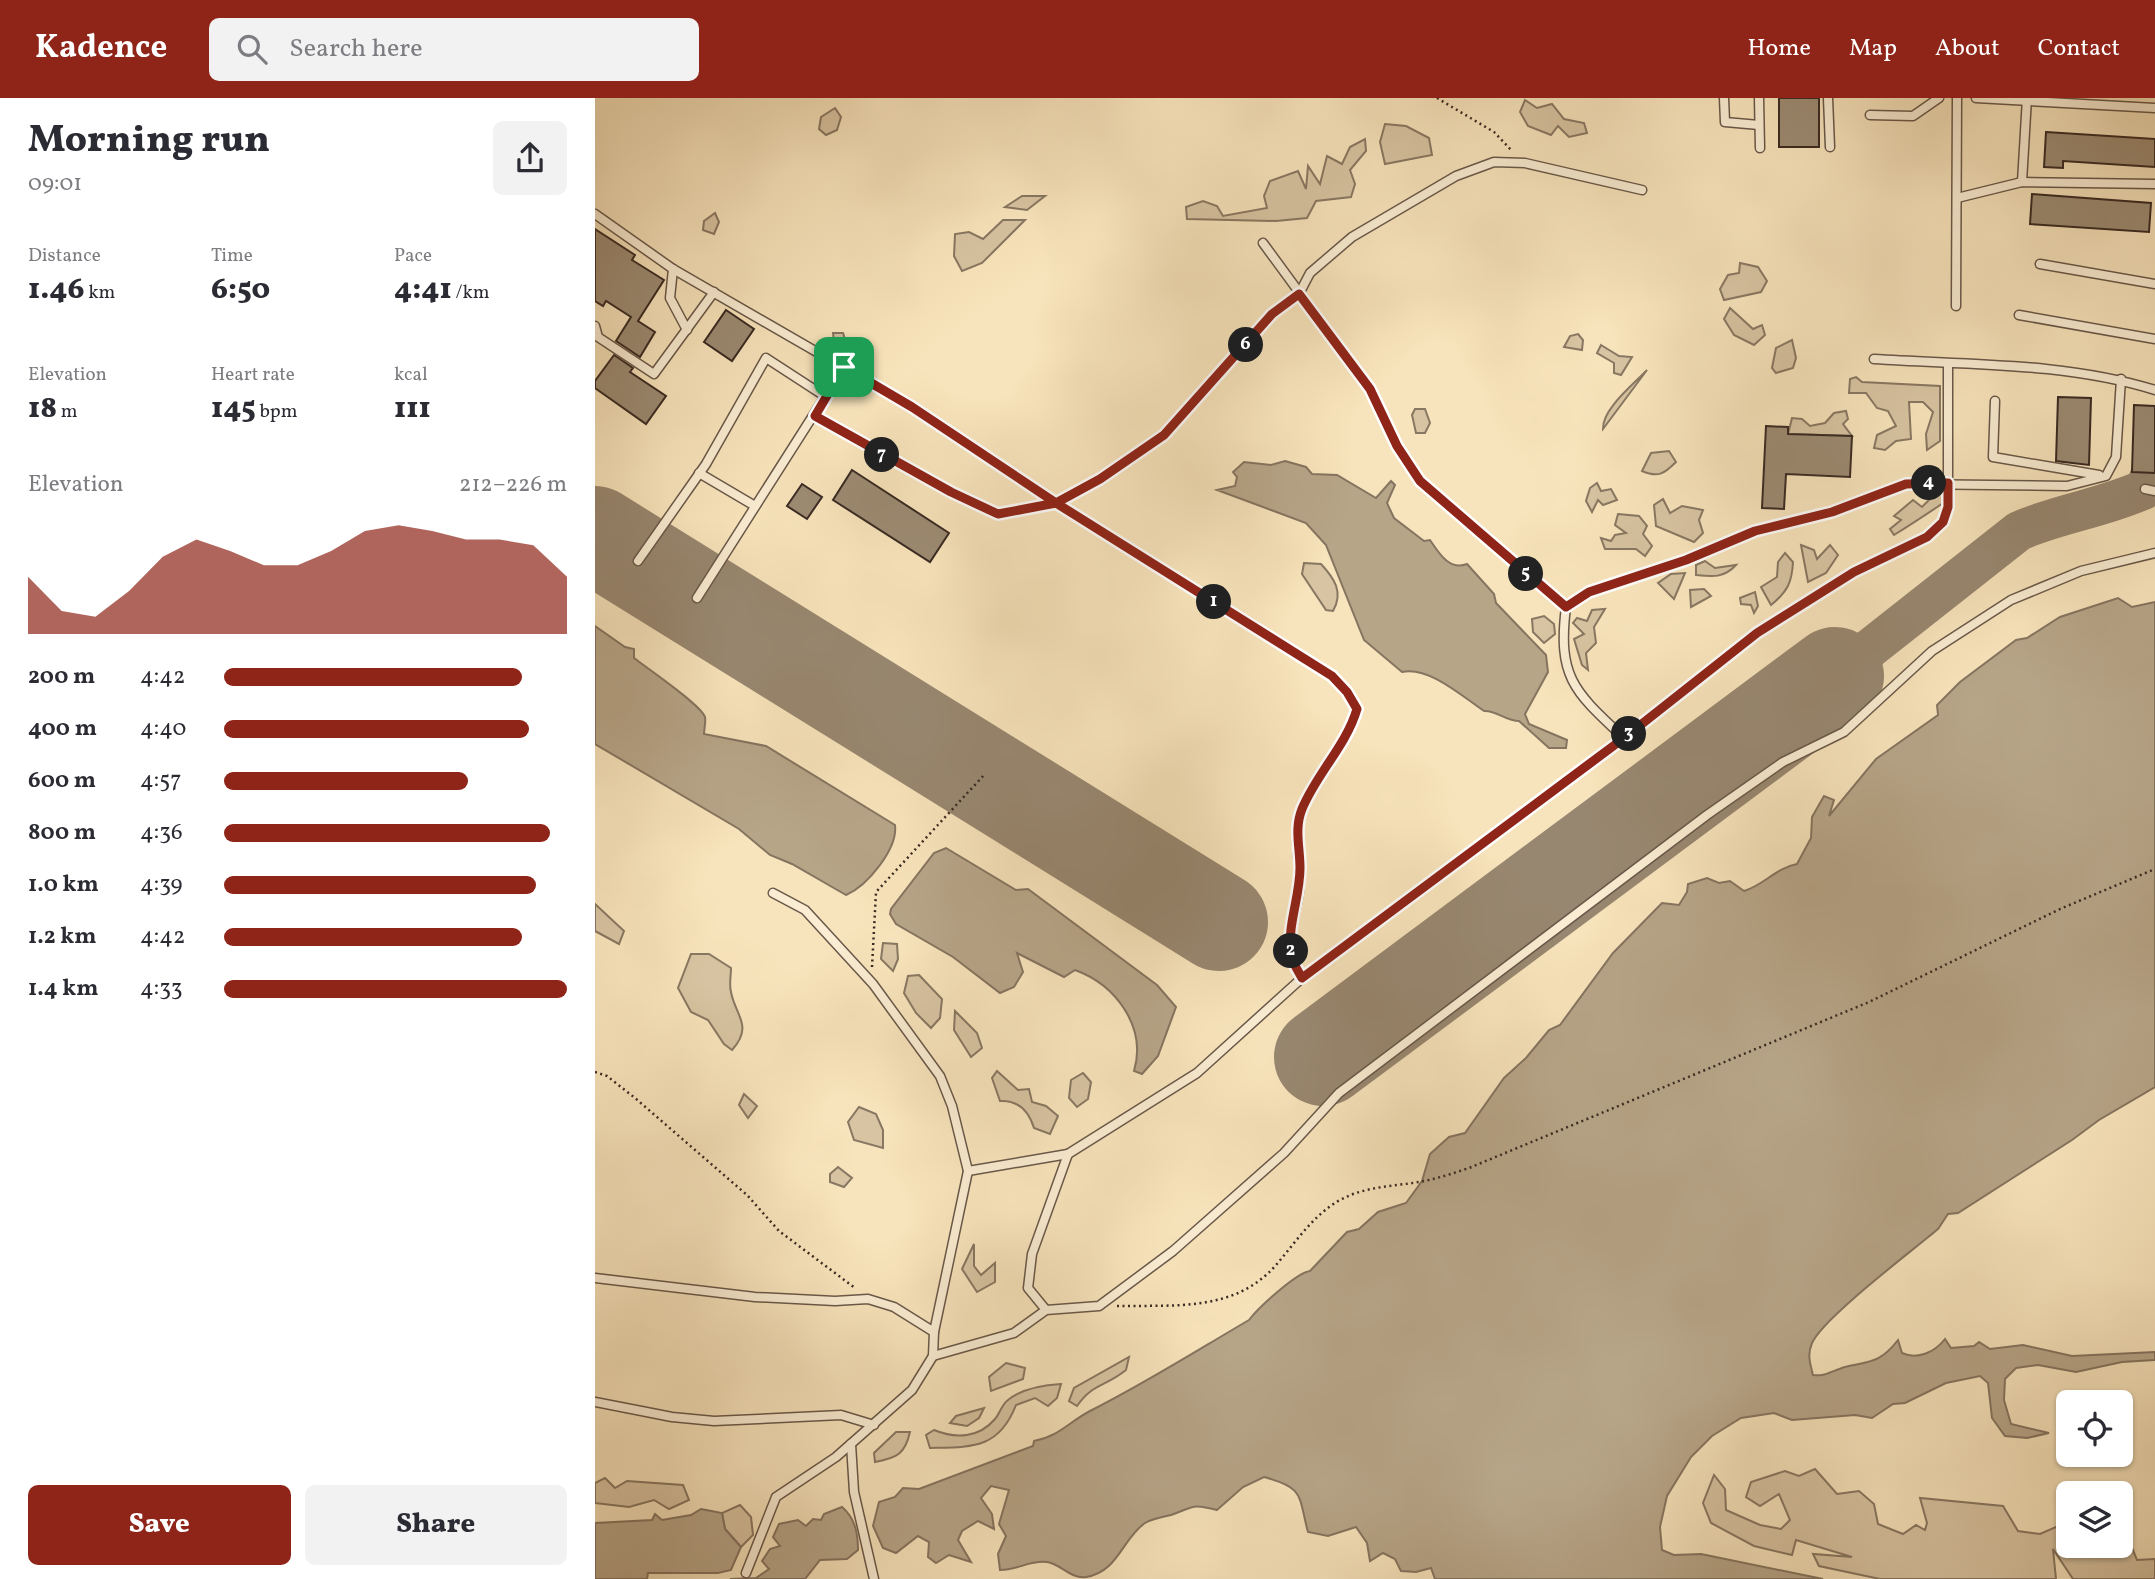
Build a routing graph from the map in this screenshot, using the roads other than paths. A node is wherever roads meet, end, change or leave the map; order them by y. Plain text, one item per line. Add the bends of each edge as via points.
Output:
1 (1724, 98) edge
2 (1759, 98) edge
3 (1828, 98) edge
4 (1939, 98) edge
5 (1958, 98) edge
6 (1976, 98) edge
7 (2027, 99) edge
8 (2155, 108) edge
9 (1870, 115) dead end
10 (1759, 125) junction
11 (1830, 147) dead end
12 (1760, 148) dead end
13 (2022, 182) junction
14 (2155, 184) edge
15 (1642, 190) dead end
16 (1957, 198) junction
17 (595, 214) edge
18 (1263, 243) dead end
19 (2039, 264) dead end
20 (673, 269) junction
21 (2155, 284) edge
22 (715, 292) junction
23 (1299, 294) junction
24 (1956, 306) dead end
25 (2019, 315) dead end
26 (595, 326) edge
27 (687, 330) junction
28 (2155, 340) edge
29 (1874, 359) dead end
30 (1948, 364) junction
31 (844, 367) junction
32 (2121, 379) junction
33 (2155, 390) edge
34 (826, 397) junction
35 (1995, 401) dead end
36 (815, 416) junction
37 (699, 473) junction
38 (2106, 476) junction
39 (1948, 483) junction
40 (2145, 489) dead end
41 (2155, 491) edge
42 (1056, 503) junction
43 (755, 506) junction
44 (2155, 553) edge
45 (638, 561) dead end
46 (697, 598) dead end
47 (1566, 607) junction
48 (1624, 738) junction
49 (773, 893) dead end
50 (1302, 978) junction
51 (1069, 1154) junction
52 (968, 1171) junction
53 (595, 1278) edge
54 (1046, 1310) junction
55 (934, 1332) junction
56 (933, 1356) junction
57 (595, 1402) edge
58 (874, 1425) junction
59 (851, 1444) junction
60 (745, 1573) dead end
61 (874, 1579) edge

1 - 10 lane via 1725,122
2 - 10 lane
3 - 11 lane
4 - 9 lane via 1913,116
5 - 16 lane
6 - 7 lane
7 - 8 lane
7 - 13 lane
10 - 12 lane
13 - 14 lane
13 - 16 lane
15 - 23 lane via 1525,163 1494,162 1456,176 1352,237 1310,273
16 - 24 lane
17 - 20 lane
18 - 23 lane
19 - 21 lane
20 - 22 lane
20 - 27 lane via 670,298
22 - 27 lane
22 - 31 lane
23 - 42 lane via 1272,314 1164,435
23 - 47 lane via 1370,389 1420,481
25 - 28 lane
26 - 27 lane via 598,337 654,374
29 - 30 lane
30 - 32 lane
30 - 39 lane
31 - 34 lane
31 - 42 lane
32 - 33 lane
32 - 38 lane via 2116,457
34 - 36 lane
34 - 37 lane via 766,358
35 - 38 lane via 1993,457
36 - 42 lane via 998,514
36 - 43 lane
37 - 43 lane
37 - 45 lane
38 - 39 lane via 2067,486
39 - 47 lane via 1906,484 1832,512 1755,531 1589,592
39 - 48 lane via 1943,522 1927,537 1854,572 1757,633
40 - 41 lane
42 - 50 lane via 1332,676 1357,709 1352,727 1301,811 1296,836 1299,892 1291,927 1291,957
43 - 46 lane
44 - 54 lane via 2081,572 2011,600 1932,651 1844,732 1783,762 1718,808 1339,1093 1264,1171 1174,1251 1099,1306
47 - 48 lane via 1562,636 1567,673 1584,700
48 - 50 lane
49 - 52 lane via 805,911 873,984 940,1076
50 - 51 lane via 1197,1073
51 - 52 lane
51 - 54 lane via 1033,1254 1028,1288
52 - 55 lane
53 - 55 lane via 755,1297 868,1299 894,1307
54 - 56 lane via 1014,1333
55 - 56 lane
56 - 58 lane via 912,1390
57 - 58 lane via 714,1421 842,1415
58 - 59 lane
59 - 60 lane via 776,1497
59 - 61 lane via 854,1492

